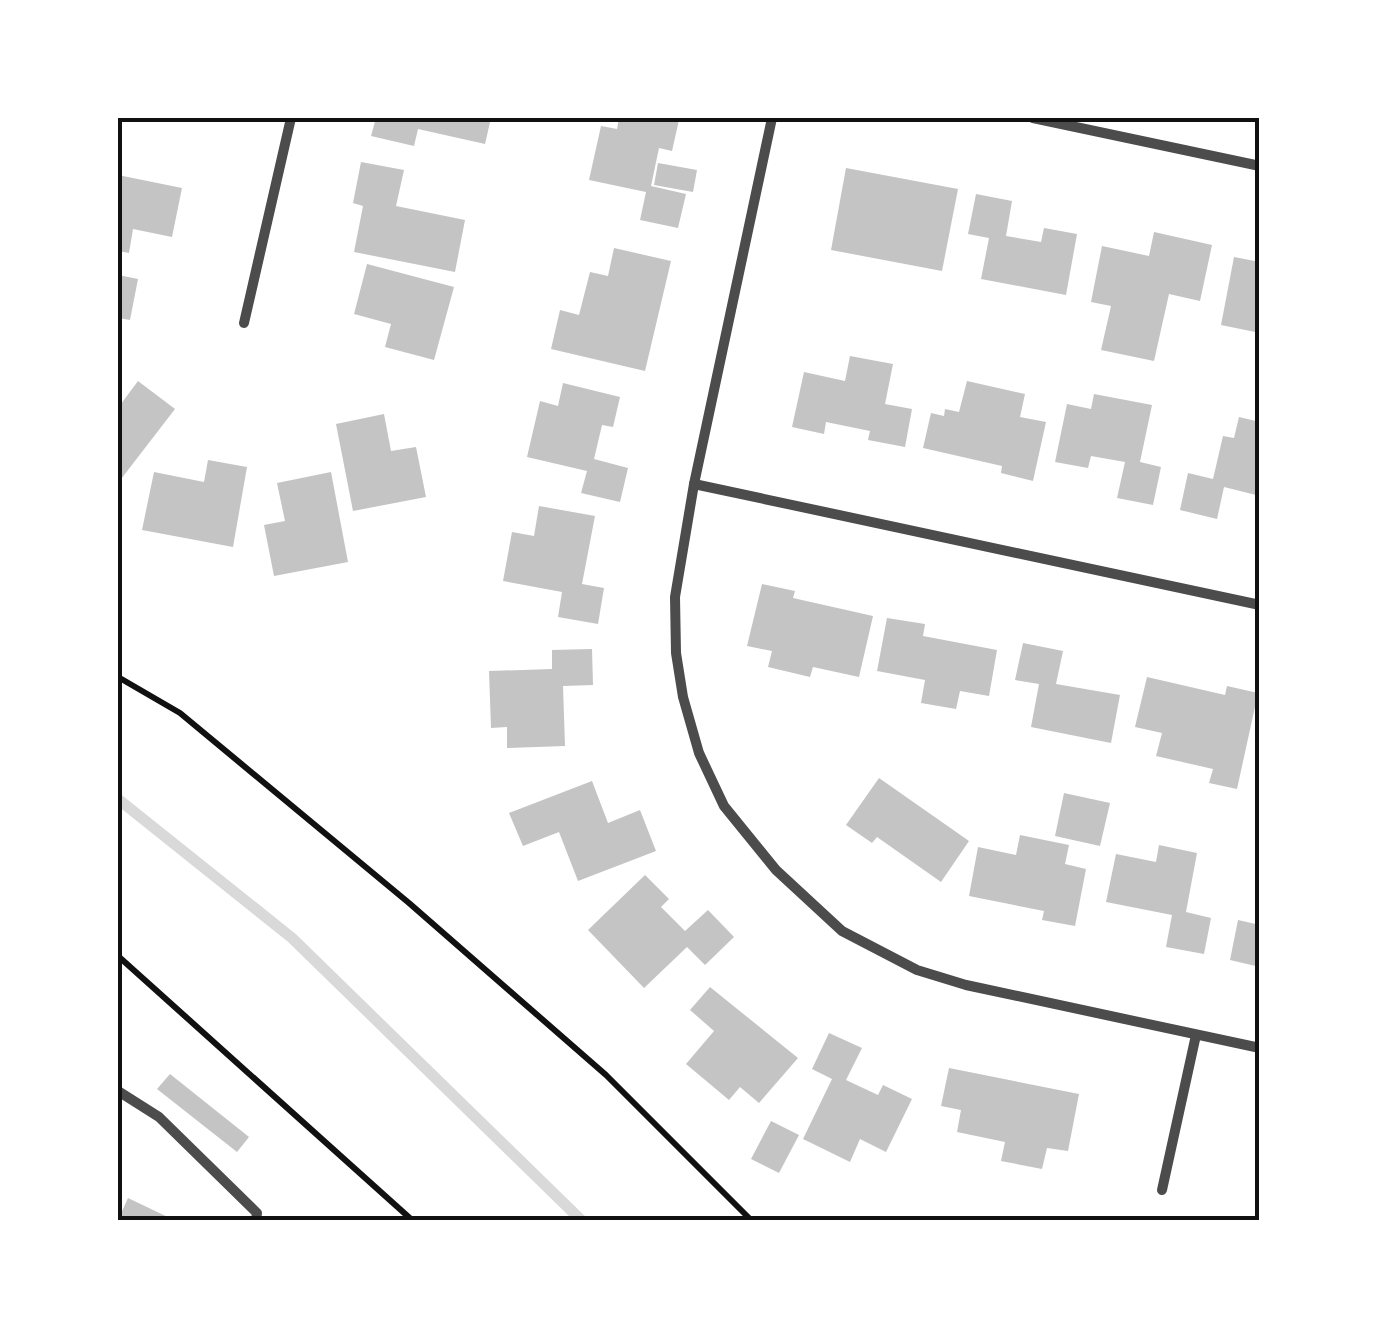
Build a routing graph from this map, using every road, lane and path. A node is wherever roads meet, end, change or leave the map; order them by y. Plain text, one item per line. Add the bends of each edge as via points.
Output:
1 (290, 118) edge
2 (772, 118) edge
3 (1033, 118) edge
4 (1260, 166) edge
5 (244, 323) dead end
6 (694, 484) junction
7 (1260, 605) edge
8 (118, 677) edge
9 (118, 956) edge
10 (1196, 1035) junction
11 (1260, 1048) edge
12 (118, 1091) edge
13 (1162, 1190) dead end
14 (256, 1220) edge
15 (412, 1220) edge
16 (750, 1220) edge

1 - 5 street
2 - 6 street
3 - 4 street
6 - 7 street
6 - 10 street via 675,597 683,697 724,806 776,870 842,931 917,970
8 - 16 path via 180,713 410,903 606,1076
9 - 15 path
10 - 11 street
10 - 13 street
12 - 14 street via 159,1118

